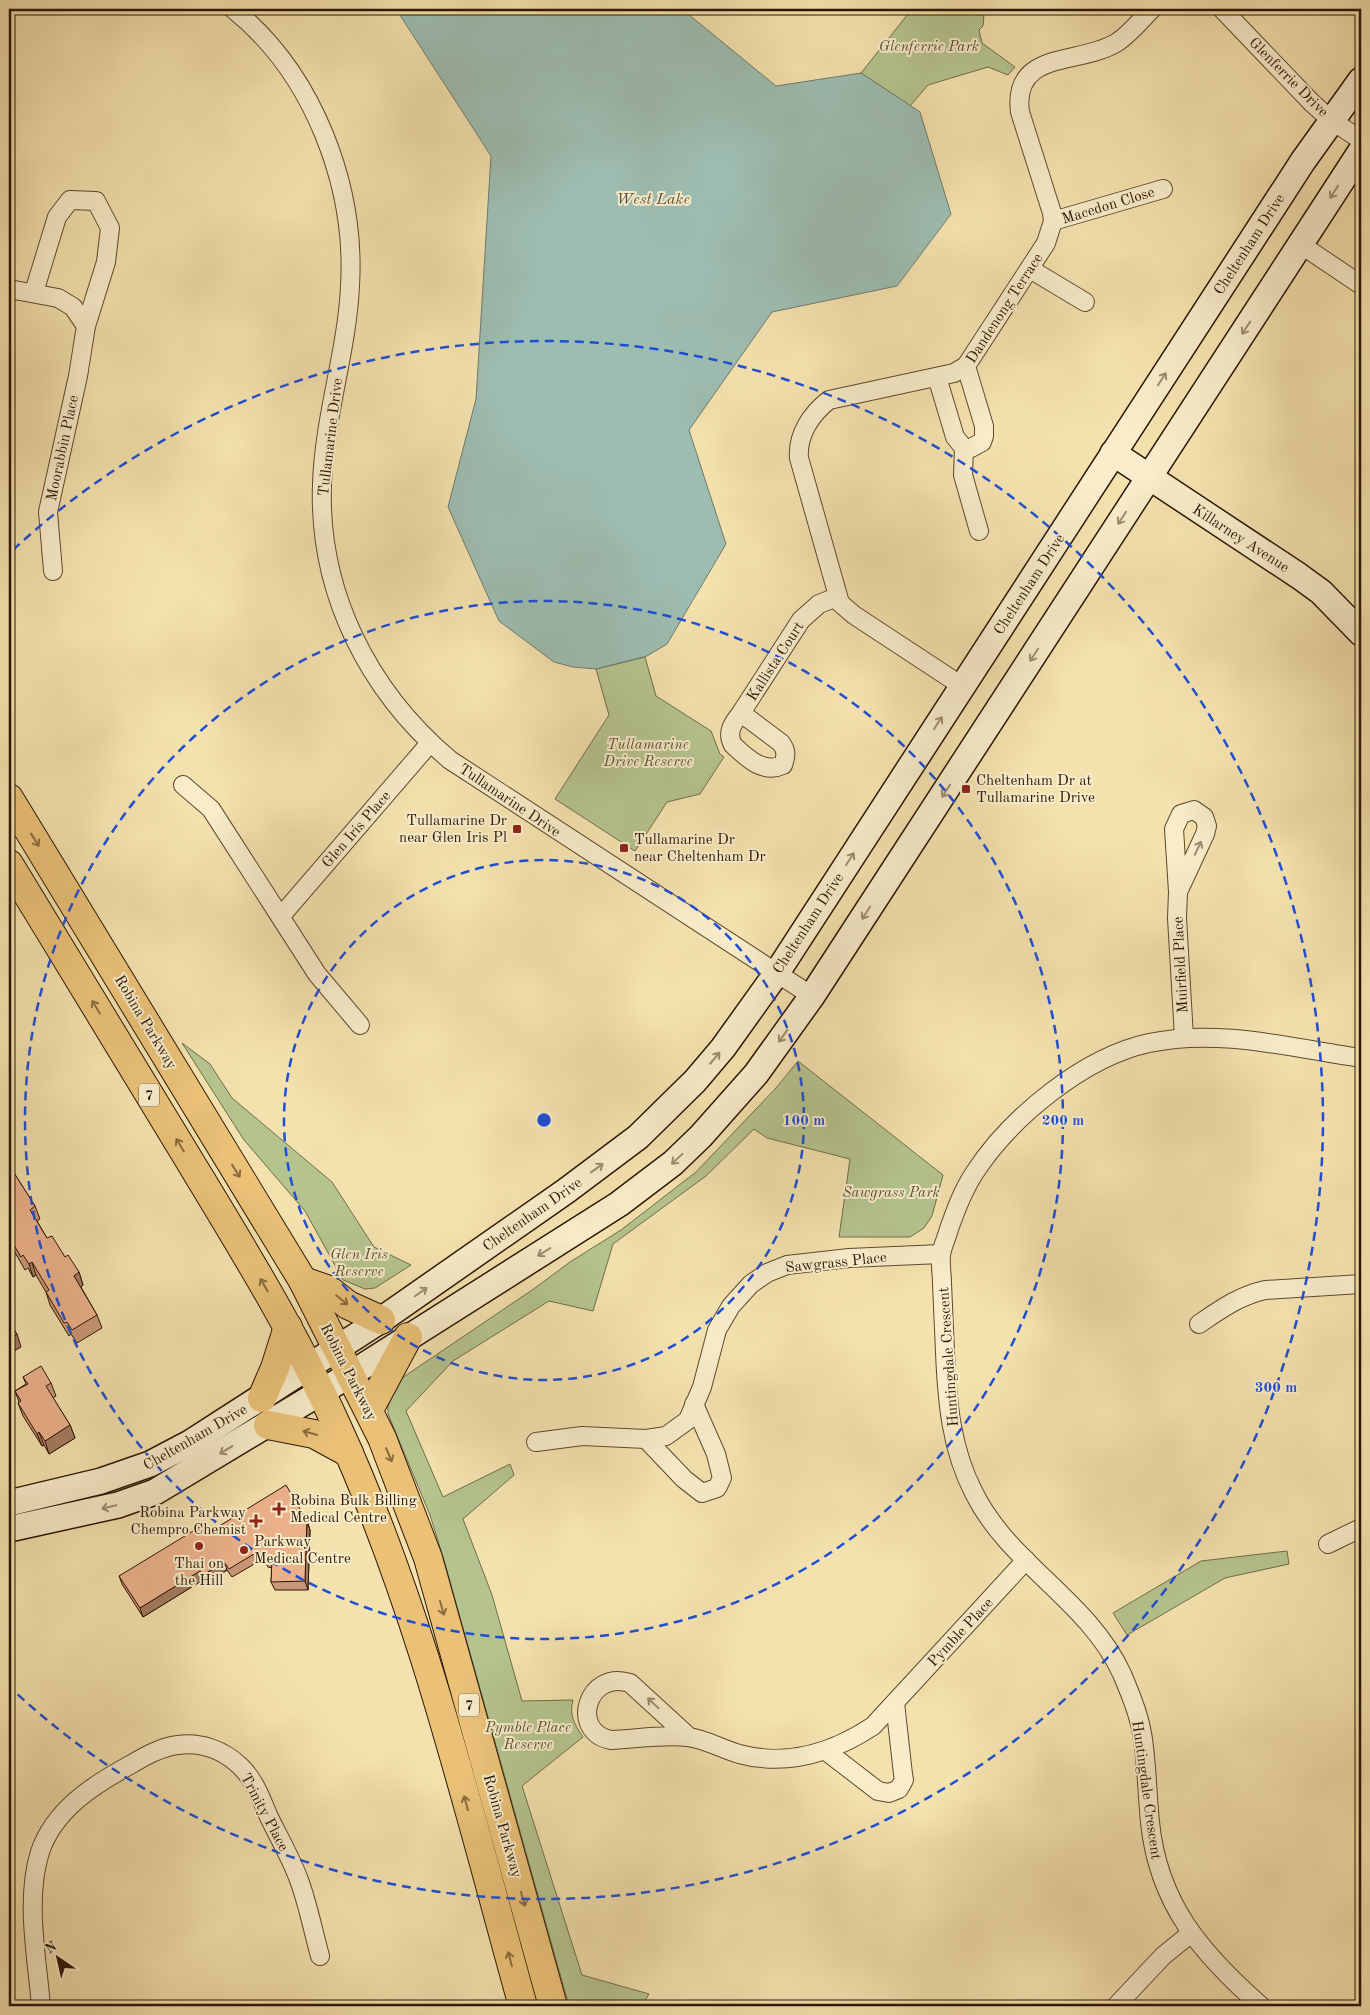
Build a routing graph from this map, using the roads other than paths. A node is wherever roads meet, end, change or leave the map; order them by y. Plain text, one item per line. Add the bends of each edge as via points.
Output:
1 (232, 9) edge
2 (1152, 9) edge
3 (1222, 9) edge
4 (1361, 80) edge
5 (1331, 120) junction
6 (1361, 140) edge
7 (1361, 151) edge
8 (1163, 189) dead end
9 (1053, 221) junction
10 (1300, 244) junction
11 (1030, 269) junction
12 (1361, 285) edge
13 (9, 288) edge
14 (34, 292) junction
15 (1085, 302) dead end
16 (86, 326) junction
17 (966, 366) junction
18 (937, 377) junction
19 (964, 448) junction
20 (1114, 453) junction
21 (1149, 477) junction
22 (980, 531) dead end
23 (53, 571) dead end
24 (837, 597) junction
25 (1361, 633) edge
26 (962, 686) junction
27 (741, 713) dead end
28 (430, 743) junction
29 (184, 784) dead end
30 (9, 798) edge
31 (9, 864) edge
32 (1178, 892) dead end
33 (281, 916) junction
34 (776, 974) junction
35 (812, 996) junction
36 (360, 1025) dead end
37 (1184, 1037) junction
38 (1361, 1058) edge
39 (941, 1254) junction
40 (303, 1281) junction
41 (1361, 1284) edge
42 (381, 1320) junction
43 (1199, 1324) dead end
44 (288, 1327) junction
45 (408, 1338) junction
46 (338, 1349) junction
47 (310, 1368) junction
48 (351, 1374) junction
49 (321, 1392) junction
50 (262, 1398) junction
51 (694, 1404) junction
52 (369, 1410) junction
53 (268, 1425) junction
54 (646, 1439) junction
55 (536, 1442) dead end
56 (349, 1453) junction
57 (9, 1503) edge
58 (1361, 1528) edge
59 (9, 1529) edge
60 (1328, 1544) dead end
61 (1026, 1560) junction
62 (895, 1703) junction
63 (689, 1737) junction
64 (826, 1751) junction
65 (1190, 1934) junction
66 (320, 1956) dead end
67 (40, 2006) edge
68 (523, 2006) edge
69 (553, 2006) edge
70 (1116, 2006) edge
71 (1261, 2006) edge

1 - 28 street, Tullamarine Drive via 259,34 306,98 334,161 347,214 350,286 322,482 326,554 348,625 374,676
2 - 9 street via 1117,43 1038,68 1021,84 1020,112
3 - 5 street, Glenferrie Drive
4 - 5 main road, Cheltenham Drive
5 - 6 street, Glenferrie Drive
20 -> 5 main road, Cheltenham Drive
7 -> 10 main road, Cheltenham Drive
8 - 9 street, Macedon Close
9 - 11 street, Dandenong Terrace via 1046,243
10 - 12 street
10 -> 21 main road, Cheltenham Drive
11 - 15 street
11 - 17 street, Dandenong Terrace
13 - 14 street
14 - 16 street via 58,298 73,307
14 - 16 street, Moorabbin Place via 57,217 70,200 96,201 110,228 106,262
16 - 23 street, Moorabbin Place via 48,512
17 - 18 street, Dandenong Terrace
17 - 19 street via 985,430 982,442
18 - 19 street via 955,437
18 - 24 street, Dandenong Terrace via 829,400 814,414 800,438 799,458
19 - 22 street via 963,475
20 - 21 main road, Killarney Avenue
20 - 26 main road, Cheltenham Drive
21 - 25 main road, Killarney Avenue via 1321,592
21 -> 35 main road, Cheltenham Drive
24 - 26 street, Dandenong Terrace via 848,612
24 - 27 street, Kallista Court via 819,604 801,620
34 -> 26 main road, Cheltenham Drive
28 - 33 street, Glen Iris Place
28 - 34 street, Tullamarine Drive via 471,775
29 - 33 street via 211,809
30 -> 40 main road, Robina Parkway / 7
44 -> 31 main road, Robina Parkway / 7
32 - 37 street, Muirfield Place
33 - 36 street via 317,974
34 - 35 street, Tullamarine Drive
42 -> 34 main road, Cheltenham Drive via 638,1137 718,1055
35 -> 45 main road, Cheltenham Drive via 735,1099 673,1163 597,1219
37 - 38 street, Huntingdale Crescent via 1213,1036
37 - 39 street, Huntingdale Crescent via 1123,1050 1099,1060 1053,1090 1000,1140 974,1173 956,1209
39 - 51 street, Sawgrass Place via 787,1264 768,1273 751,1284 731,1306 717,1330 702,1387
39 - 61 street, Huntingdale Crescent via 947,1390 957,1450 974,1495 990,1520
40 -> 42 main road via 329,1290 348,1305
40 - 46 main road, Robina Parkway / 7
41 - 43 street via 1252,1293 1226,1305
42 - 46 main road, Cheltenham Drive
44 - 47 main road, Robina Parkway / 7
44 - 50 main road via 276,1368
45 - 48 main road, Cheltenham Drive
45 - 52 main road
46 - 47 main road, Cheltenham Drive
46 - 48 main road, Robina Parkway / 7
47 - 49 main road, Robina Parkway / 7
47 - 50 main road, Cheltenham Drive
48 - 49 main road, Cheltenham Drive
48 - 52 main road, Robina Parkway / 7
49 - 53 main road, Cheltenham Drive
49 - 56 main road, Robina Parkway / 7
50 - 57 main road, Cheltenham Drive via 190,1443 129,1473
51 - 54 street, Sawgrass Place via 688,1420 666,1436
51 - 54 street via 716,1454 722,1478 717,1488 702,1493
52 -> 69 main road, Robina Parkway / 7 via 408,1500 428,1558
56 -> 53 main road via 314,1434
53 -> 59 main road, Cheltenham Drive via 149,1494 74,1516
54 - 55 street, Sawgrass Place via 582,1436
68 -> 56 main road, Robina Parkway / 7 via 408,1603
58 - 60 street
61 - 62 street, Pymble Place
61 - 65 street, Huntingdale Crescent via 1084,1618 1111,1654 1134,1702 1142,1732 1150,1824 1158,1866 1168,1894
62 - 64 street, Pymble Place via 873,1726
62 - 64 street via 904,1774 899,1789 889,1793 878,1791
63 -> 63 street, Pymble Place via 630,1683 621,1680 602,1684 588,1702 589,1724 601,1738
63 - 64 street, Pymble Place via 739,1754 770,1760 788,1760
65 - 70 street via 1163,1956
65 - 71 street, Huntingdale Crescent via 1224,1974
66 - 67 street, Trinity Place via 299,1879 253,1783 242,1768 219,1751 178,1745 146,1756 104,1779 68,1807 48,1836 34,1878

